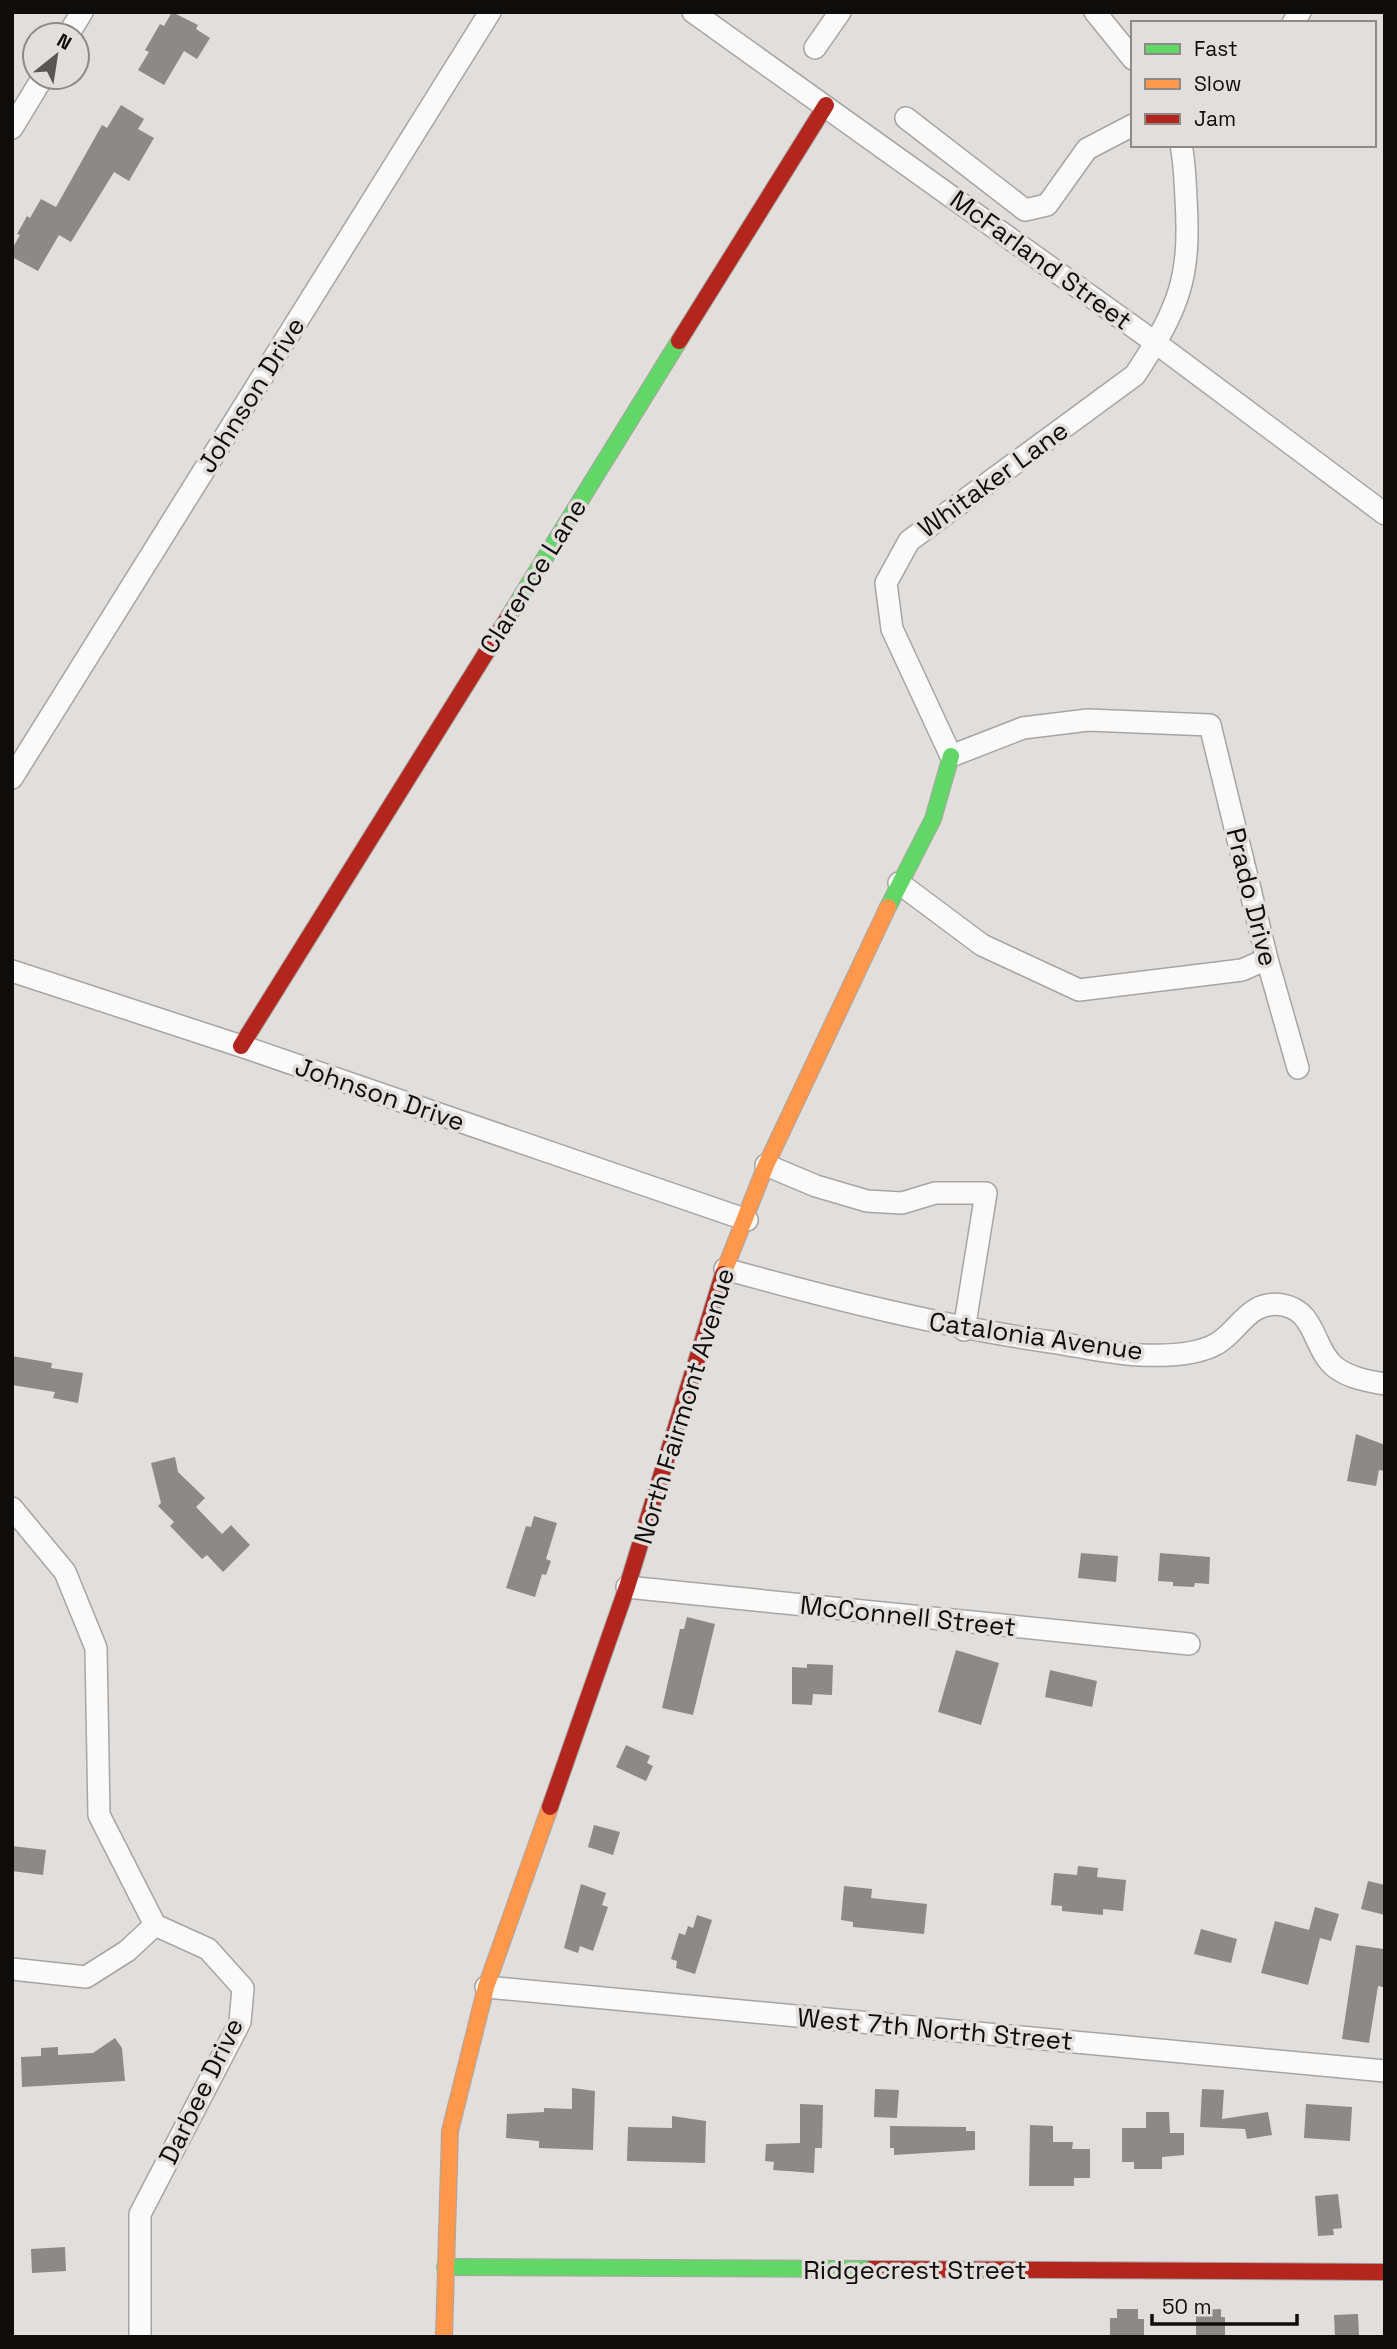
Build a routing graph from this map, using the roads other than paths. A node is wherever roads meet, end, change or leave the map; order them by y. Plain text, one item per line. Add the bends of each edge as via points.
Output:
1 (490, 12) edge
2 (692, 12) edge
3 (840, 12) edge
4 (1096, 12) edge
5 (815, 48) dead end
6 (1131, 56) edge
7 (34, 91) edge
8 (826, 105) junction
9 (906, 118) dead end
10 (13, 123) edge
11 (1131, 126) edge
12 (1182, 147) edge
13 (1156, 343) junction
14 (1385, 514) edge
15 (951, 756) junction
16 (12, 778) edge
17 (899, 883) junction
18 (1267, 959) junction
19 (12, 971) edge
20 (241, 1046) junction
21 (1298, 1068) dead end
22 (766, 1165) junction
23 (747, 1220) junction
24 (726, 1269) junction
25 (964, 1330) junction
26 (1385, 1384) edge
27 (12, 1508) edge
28 (628, 1587) junction
29 (1189, 1644) dead end
30 (155, 1925) junction
31 (12, 1969) edge
32 (486, 1987) junction
33 (1385, 2071) edge
34 (445, 2267) junction
35 (1385, 2272) edge
36 (140, 2337) edge
37 (444, 2337) edge

1 - 16 street, Johnson Drive
2 - 8 street, McFarland Street
3 - 5 street
4 - 6 street
7 - 10 street
8 - 13 street, McFarland Street
8 - 20 street, Clarence Lane
9 - 11 street via 1025,210 1047,205 1087,149
12 - 13 street, Whitaker Lane via 1189,227 1187,265 1178,298
13 - 14 street, McFarland Street
13 - 15 street, Whitaker Lane via 1135,375 909,541 886,583 892,629
15 - 17 street, North Fairmont Avenue via 933,819
15 - 18 street, Prado Drive via 1023,729 1088,720 1210,725
17 - 18 street via 982,945 1079,990 1242,970
17 - 22 street, North Fairmont Avenue
18 - 21 street, Prado Drive
19 - 20 street, Johnson Drive
20 - 23 street, Johnson Drive
22 - 23 street, North Fairmont Avenue
22 - 25 street via 867,1201 902,1203 935,1193 986,1193
23 - 24 street, North Fairmont Avenue
24 - 25 street, Catalonia Avenue
24 - 28 street, North Fairmont Avenue
25 - 26 street, Catalonia Avenue via 1139,1355 1192,1352 1217,1343 1247,1312 1279,1304 1306,1318 1334,1366 1360,1380
27 - 30 street via 65,1572 96,1648 99,1815
28 - 29 street, McConnell Street
28 - 32 street, North Fairmont Avenue
30 - 31 street via 127,1951 86,1977
30 - 36 street, Darbee Drive via 208,1949 243,1988 240,2022 140,2214
32 - 33 street, West 7th North Street
32 - 34 street, North Fairmont Avenue via 450,2131
34 - 35 street, Ridgecrest Street
34 - 37 street, North Fairmont Avenue

